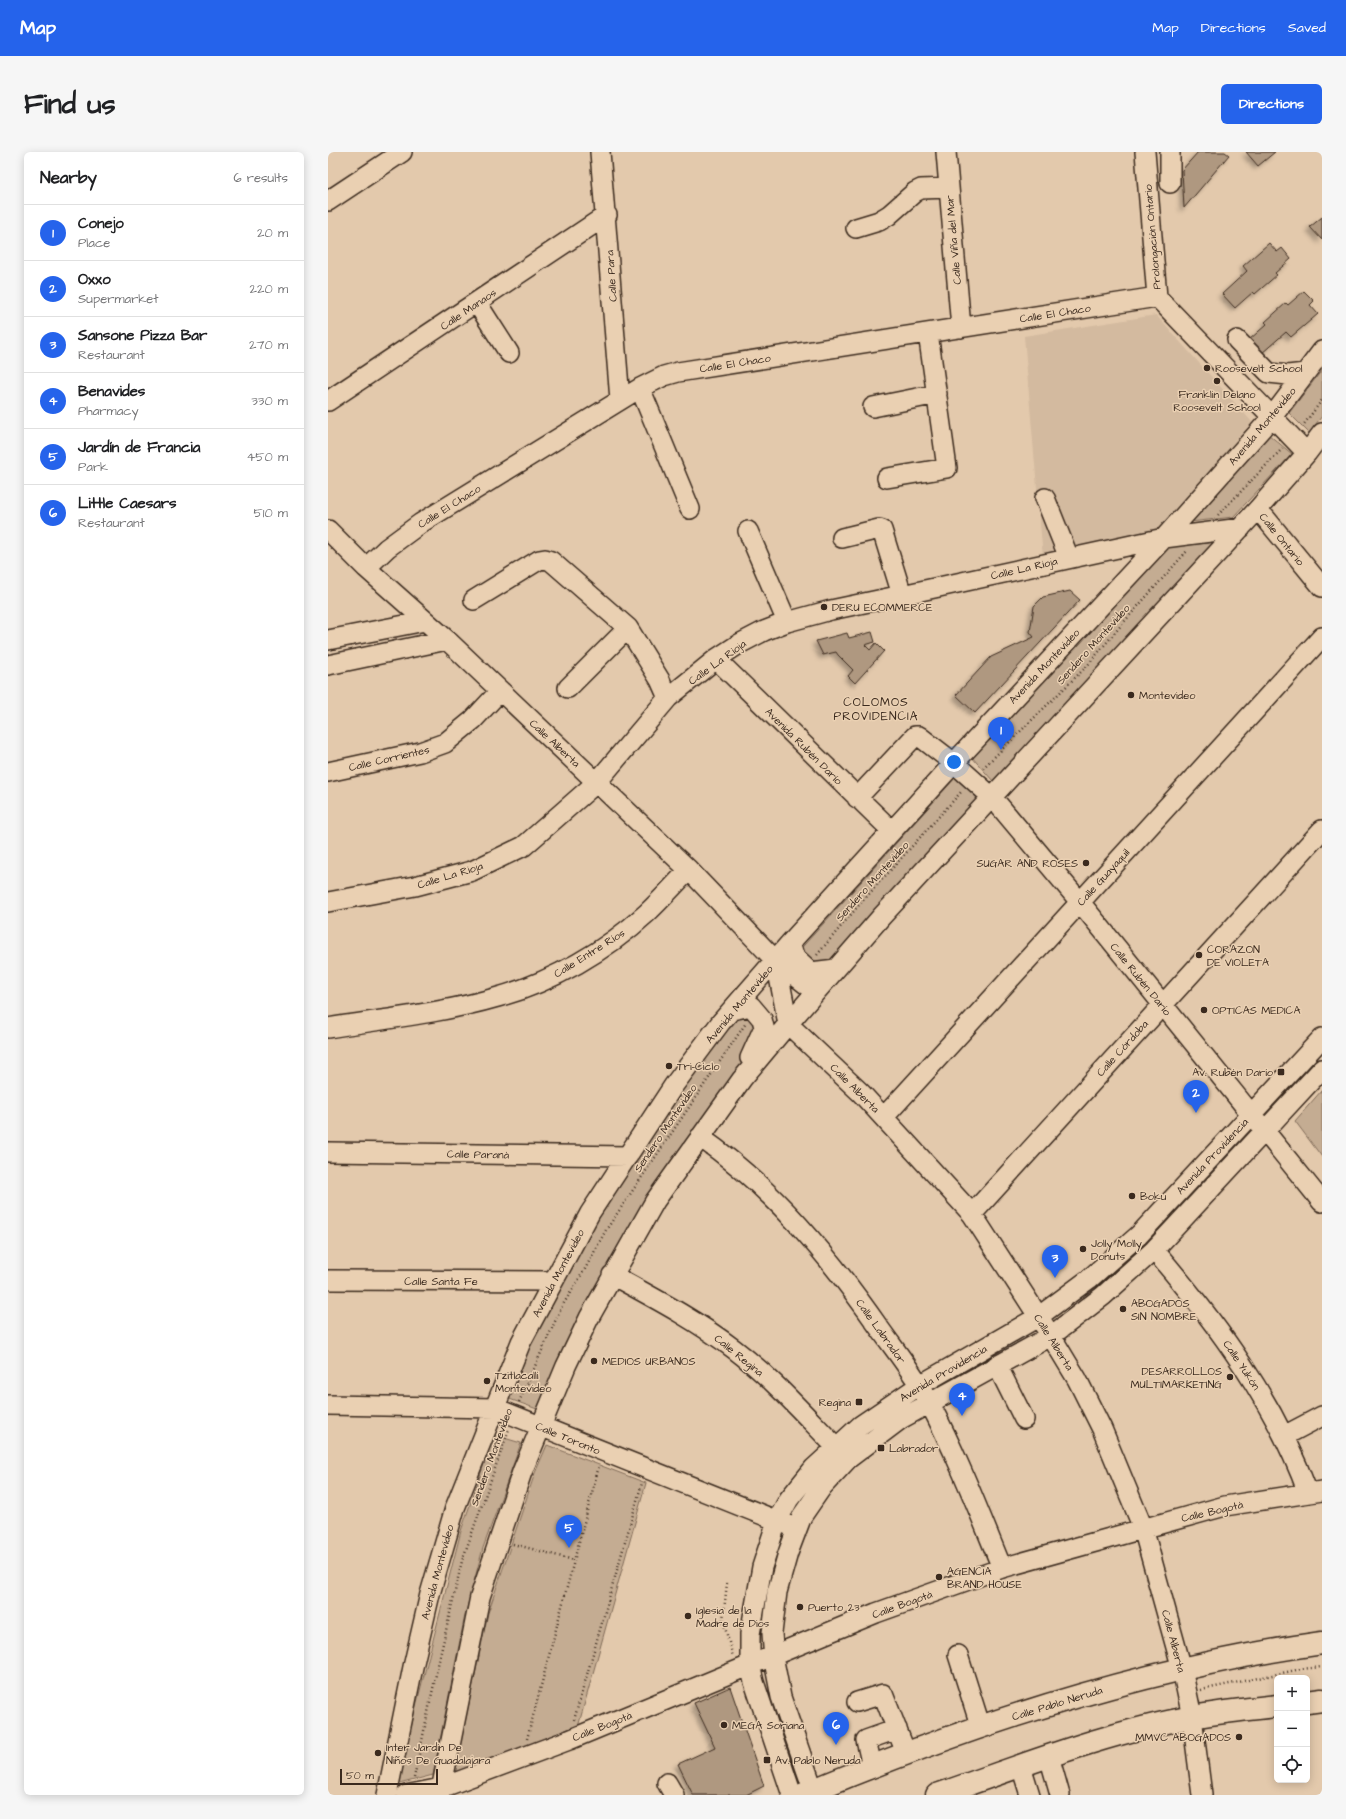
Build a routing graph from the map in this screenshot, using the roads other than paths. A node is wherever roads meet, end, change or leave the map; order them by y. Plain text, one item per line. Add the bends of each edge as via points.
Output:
1 (402, 152) edge
2 (600, 152) edge
3 (946, 152) edge
4 (1145, 152) edge
5 (1170, 152) edge
6 (1170, 183) dead end
7 (949, 188) junction
8 (328, 201) edge
9 (607, 215) junction
10 (856, 228) dead end
11 (1157, 297) junction
12 (477, 304) junction
13 (961, 328) junction
14 (928, 333) junction
15 (1237, 340) dead end
16 (1322, 351) edge
17 (509, 353) dead end
18 (1305, 373) junction
19 (640, 388) junction
20 (937, 394) junction
21 (620, 400) junction
22 (328, 402) edge
23 (873, 407) dead end
24 (1272, 417) junction
25 (1322, 433) edge
26 (1307, 453) junction
27 (887, 478) dead end
28 (1045, 498) dead end
29 (690, 509) dead end
30 (1258, 509) junction
31 (1241, 528) junction
32 (328, 530) edge
33 (748, 531) dead end
34 (842, 538) dead end
35 (1164, 538) junction
36 (1069, 558) junction
37 (366, 568) junction
38 (1322, 587) edge
39 (902, 595) junction
40 (474, 600) dead end
41 (425, 621) junction
42 (787, 622) junction
43 (628, 628) junction
44 (1322, 637) edge
45 (328, 640) edge
46 (447, 640) junction
47 (716, 659) junction
48 (328, 665) edge
49 (568, 688) dead end
50 (500, 691) junction
51 (668, 698) junction
52 (954, 763) junction
53 (328, 772) edge
54 (597, 782) junction
55 (992, 797) junction
56 (857, 798) junction
57 (1322, 830) edge
58 (892, 832) junction
59 (689, 870) junction
60 (328, 902) edge
61 (1080, 902) junction
62 (790, 943) junction
63 (776, 961) junction
64 (836, 969) junction
65 (816, 992) junction
66 (1162, 1005) junction
67 (732, 1010) junction
68 (788, 1024) junction
69 (328, 1028) edge
70 (1322, 1038) edge
71 (1322, 1069) edge
72 (742, 1079) junction
73 (1251, 1114) junction
74 (884, 1118) junction
75 (1265, 1131) junction
76 (700, 1137) junction
77 (328, 1152) edge
78 (628, 1156) junction
79 (1322, 1202) edge
80 (972, 1214) junction
81 (1154, 1250) junction
82 (612, 1275) junction
83 (328, 1280) edge
84 (553, 1281) junction
85 (1038, 1317) junction
86 (1051, 1336) junction
87 (997, 1365) junction
88 (920, 1385) junction
89 (930, 1402) junction
90 (328, 1406) edge
91 (495, 1408) junction
92 (1322, 1416) edge
93 (1024, 1419) dead end
94 (542, 1427) junction
95 (1284, 1436) junction
96 (842, 1453) junction
97 (1315, 1492) edge
98 (777, 1521) junction
99 (1143, 1528) junction
100 (796, 1529) junction
101 (1002, 1568) junction
102 (1322, 1643) edge
103 (774, 1655) junction
104 (958, 1655) dead end
105 (744, 1668) junction
106 (1182, 1669) junction
107 (1322, 1700) edge
108 (857, 1702) dead end
109 (1310, 1702) edge
110 (1274, 1706) edge
111 (1192, 1717) junction
112 (981, 1728) junction
113 (897, 1729) junction
114 (906, 1754) junction
115 (1049, 1756) junction
116 (872, 1766) junction
117 (1021, 1766) junction
118 (440, 1791) edge
119 (810, 1793) edge
120 (409, 1794) edge
121 (387, 1795) edge
122 (792, 1795) edge
123 (937, 1795) edge
124 (1030, 1795) edge
125 (1060, 1795) edge
126 (1202, 1795) edge

1 - 8 street
2 - 9 street, Calle Para
3 - 7 street, Calle Viña del Mar
4 - 11 street, Prolongación Ontario
5 - 6 street
7 - 10 street via 921,189 879,221
7 - 13 street, Calle Viña del Mar
9 - 12 street, Calle Manaos
9 - 21 street, Calle Para
11 - 13 street, Calle El Chaco
11 - 24 street, Prolongación Ontario
12 - 17 street
12 - 22 street, Calle Manaos
13 - 14 street, Calle El Chaco
14 - 19 street, Calle El Chaco via 678,372
14 - 20 street
15 - 18 street via 1268,373
16 - 18 street, Avenida Montevideo
18 - 24 street, Avenida Montevideo
19 - 21 street, Calle El Chaco
19 - 29 street
20 - 23 street
20 - 27 street via 947,468
21 - 37 street, Calle El Chaco via 421,524 387,548
24 - 26 street, Prolongación Ontario
24 - 35 street, Avenida Montevideo
25 - 26 street
26 - 30 street
28 - 36 street
30 - 31 street
30 - 38 street, Calle Ontario
31 - 35 street, Calle La Rioja
31 - 55 street
32 - 37 street, Calle Alberta
33 - 42 street
34 - 39 street via 882,530
35 - 36 street, Calle La Rioja
35 - 52 street, Avenida Montevideo
36 - 39 street, Calle La Rioja
37 - 41 street, Calle Alberta
39 - 42 street, Calle La Rioja
40 - 43 street via 545,559 551,561
41 - 45 street
41 - 46 street, Calle Alberta
42 - 47 street, Calle La Rioja via 739,644
43 - 49 street
43 - 51 street
44 - 61 street, Calle Guayaquil
46 - 48 street
46 - 50 street, Calle Alberta
47 - 51 street, Calle La Rioja
47 - 56 street, Avenida Rubén Darío
50 - 53 street, Calle Corrientes via 474,720 445,743 420,752
50 - 54 street, Calle Alberta
51 - 54 street, Calle La Rioja
52 - 55 street, Calle Rubén Darío
52 - 56 street, Calle Rubén Darío via 919,736 915,736
52 - 58 street, Avenida Montevideo
54 - 59 street, Calle Alberta
54 - 60 street, Calle La Rioja via 524,846 472,871 415,886
55 - 61 street, Calle Rubén Darío
55 - 64 street
56 - 58 street, Avenida Rubén Darío
57 - 66 street, Calle Córdoba
58 - 62 street, Avenida Montevideo
59 - 63 street, Calle Alberta
59 - 69 street, Calle Entre Ríos via 624,932 549,978 499,997 468,1005
61 - 66 street, Calle Rubén Darío
61 - 74 street, Calle Guayaquil
62 - 63 street, Avenida Montevideo
62 - 64 street via 794,956 811,972
63 - 65 street, Calle Alberta
63 - 67 street, Avenida Montevideo
63 - 68 street
64 - 65 street
65 - 68 street
66 - 73 street, Calle Rubén Darío
66 - 80 street, Calle Córdoba
67 - 72 street via 750,1006 762,1019 764,1030
67 - 78 street, Avenida Montevideo via 674,1085
68 - 72 street
68 - 74 street, Calle Alberta
70 - 73 street, Avenida Providencia
71 - 75 street, Avenida Providencia
72 - 76 street
73 - 75 street, Calle Rubén Darío
73 - 85 street, Avenida Providencia via 1139,1234 1089,1279
74 - 80 street, Calle Alberta
75 - 79 street, Calle Rubén Darío
75 - 81 street, Avenida Providencia
76 - 82 street via 656,1201
76 - 88 street, Calle Labrador via 730,1158 808,1234 862,1303
77 - 78 street, Calle Paraná
78 - 84 street, Avenida Montevideo via 590,1213
80 - 85 street, Calle Alberta
81 - 86 street, Avenida Providencia via 1103,1296
81 - 95 street, Calle Yukón via 1218,1329 1269,1406
82 - 94 street via 566,1366
82 - 96 street, Calle Regina via 684,1314 735,1350 778,1388
83 - 84 street, Calle Santa Fe
84 - 91 street, Avenida Montevideo via 521,1342
85 - 86 street, Calle Alberta
85 - 88 street, Avenida Providencia
86 - 87 street, Avenida Providencia
86 - 99 street, Calle Alberta via 1077,1379 1102,1429
87 - 89 street, Avenida Providencia
87 - 93 street
88 - 89 street, Calle Labrador
88 - 96 street, Avenida Providencia via 861,1425
89 - 96 street, Avenida Providencia
89 - 101 street, Calle Labrador
90 - 91 street, Calle Toronto
91 - 94 street, Calle Toronto
91 - 121 street, Avenida Montevideo via 455,1508 430,1594
92 - 95 street
94 - 98 street, Calle Toronto
94 - 118 street via 522,1472 480,1597
95 - 97 street, Calle Yukón
96 - 98 street, Avenida Providencia via 814,1468 789,1499
96 - 100 street, Avenida Providencia
97 - 99 street, Calle Bogotá via 1225,1506
98 - 100 street, Calle Toronto
98 - 105 street, Avenida Providencia via 762,1567
99 - 101 street, Calle Bogotá
99 - 106 street, Calle Alberta
100 - 103 street, Avenida Providencia via 777,1592 772,1633
101 - 103 street, Calle Bogotá via 876,1613
102 - 106 main road, Calle Pablo Neruda
103 - 105 street, Calle Bogotá
103 - 119 street, Avenida Providencia via 782,1697
104 - 112 street
105 - 118 street, Calle Bogotá
105 - 122 street, Avenida Providencia via 754,1682
106 - 111 street, Calle Alberta
106 - 112 main road, Calle Pablo Neruda via 1061,1701
107 - 109 main road
108 - 113 street via 883,1694
110 - 111 main road
111 - 115 main road
111 - 126 street, Calle Alberta
112 - 114 main road, Calle Pablo Neruda
113 - 114 street
113 - 116 street via 866,1740
114 - 116 main road, Calle Pablo Neruda
115 - 117 main road
115 - 125 street
116 - 119 main road, Calle Pablo Neruda
117 - 123 main road
117 - 124 street
118 - 120 street, Calle Bogotá

